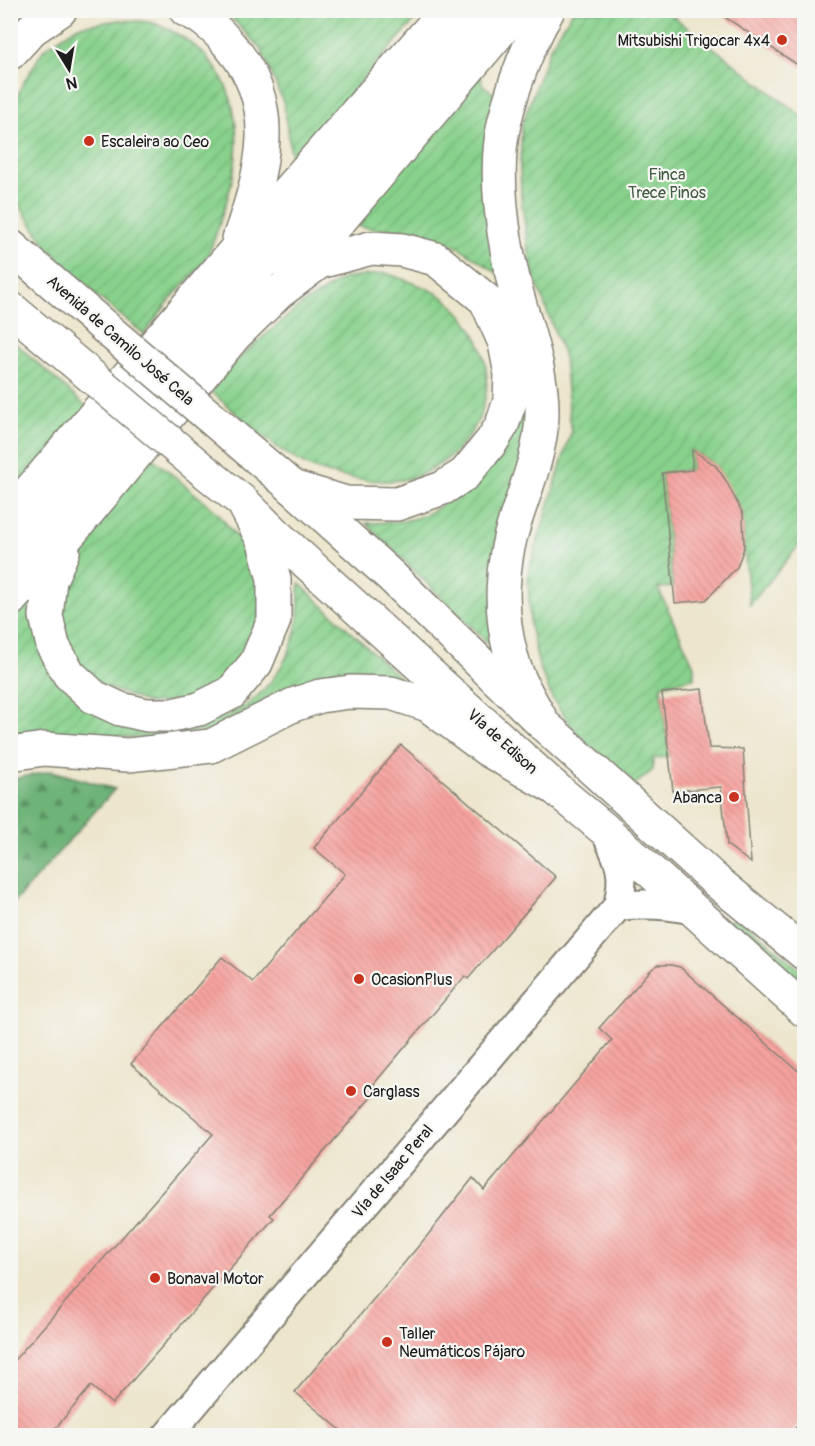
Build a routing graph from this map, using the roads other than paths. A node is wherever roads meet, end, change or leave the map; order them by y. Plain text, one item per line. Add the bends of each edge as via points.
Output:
1 (60, 10) edge
2 (186, 10) edge
3 (447, 10) edge
4 (475, 10) edge
5 (487, 10) edge
6 (518, 10) edge
7 (548, 10) edge
8 (10, 53) edge
9 (412, 89) junction
10 (10, 225) edge
11 (10, 246) edge
12 (234, 252) junction
13 (41, 272) junction
14 (279, 292) junction
15 (10, 308) edge
16 (292, 487) junction
17 (243, 502) junction
18 (10, 514) edge
19 (72, 531) junction
20 (10, 555) edge
21 (10, 600) edge
22 (544, 725) junction
23 (10, 754) edge
24 (555, 788) junction
25 (604, 829) junction
26 (618, 906) junction
27 (690, 909) junction
28 (804, 953) edge
29 (804, 1010) edge
30 (167, 1436) edge

1 - 8 main road via 32,29
2 - 12 main road via 219,33 241,59 256,84 264,117 254,196
3 - 12 main road
4 - 9 main road
5 - 9 main road
6 - 14 main road
7 - 22 main road via 530,43 514,88 503,126 499,163 507,251 533,351 542,415 539,443 506,556 503,614 522,686
9 - 20 main road
10 - 13 main road
11 - 13 main road, Avenida de Camilo José Cela
12 - 18 main road
13 - 16 main road, Avenida de Camilo José Cela, bridge
14 - 16 main road via 319,262 371,248 402,250 436,259 486,300 505,343 511,374 510,401 502,425 465,474 443,488 397,504 346,503
14 - 19 main road via 235,335
15 - 17 main road, Vía de Edison, bridge
16 - 22 main road via 391,576
17 - 19 main road via 264,543 274,579 274,620 256,663 231,693 199,709 172,715 120,709 94,697 69,674 53,646 46,616 50,580
17 - 24 main road, Vía de Edison
19 - 21 main road
22 - 28 main road via 716,881
23 - 24 main road via 44,749 128,755 211,746 293,705 320,696 391,693 428,705 488,750
24 - 25 main road, Vía de Edison
25 - 26 street via 622,869
25 - 27 main road, Vía de Edison
26 - 27 street via 663,903
26 - 30 street, Vía de Isaac Peral
27 - 29 main road, Vía de Edison

